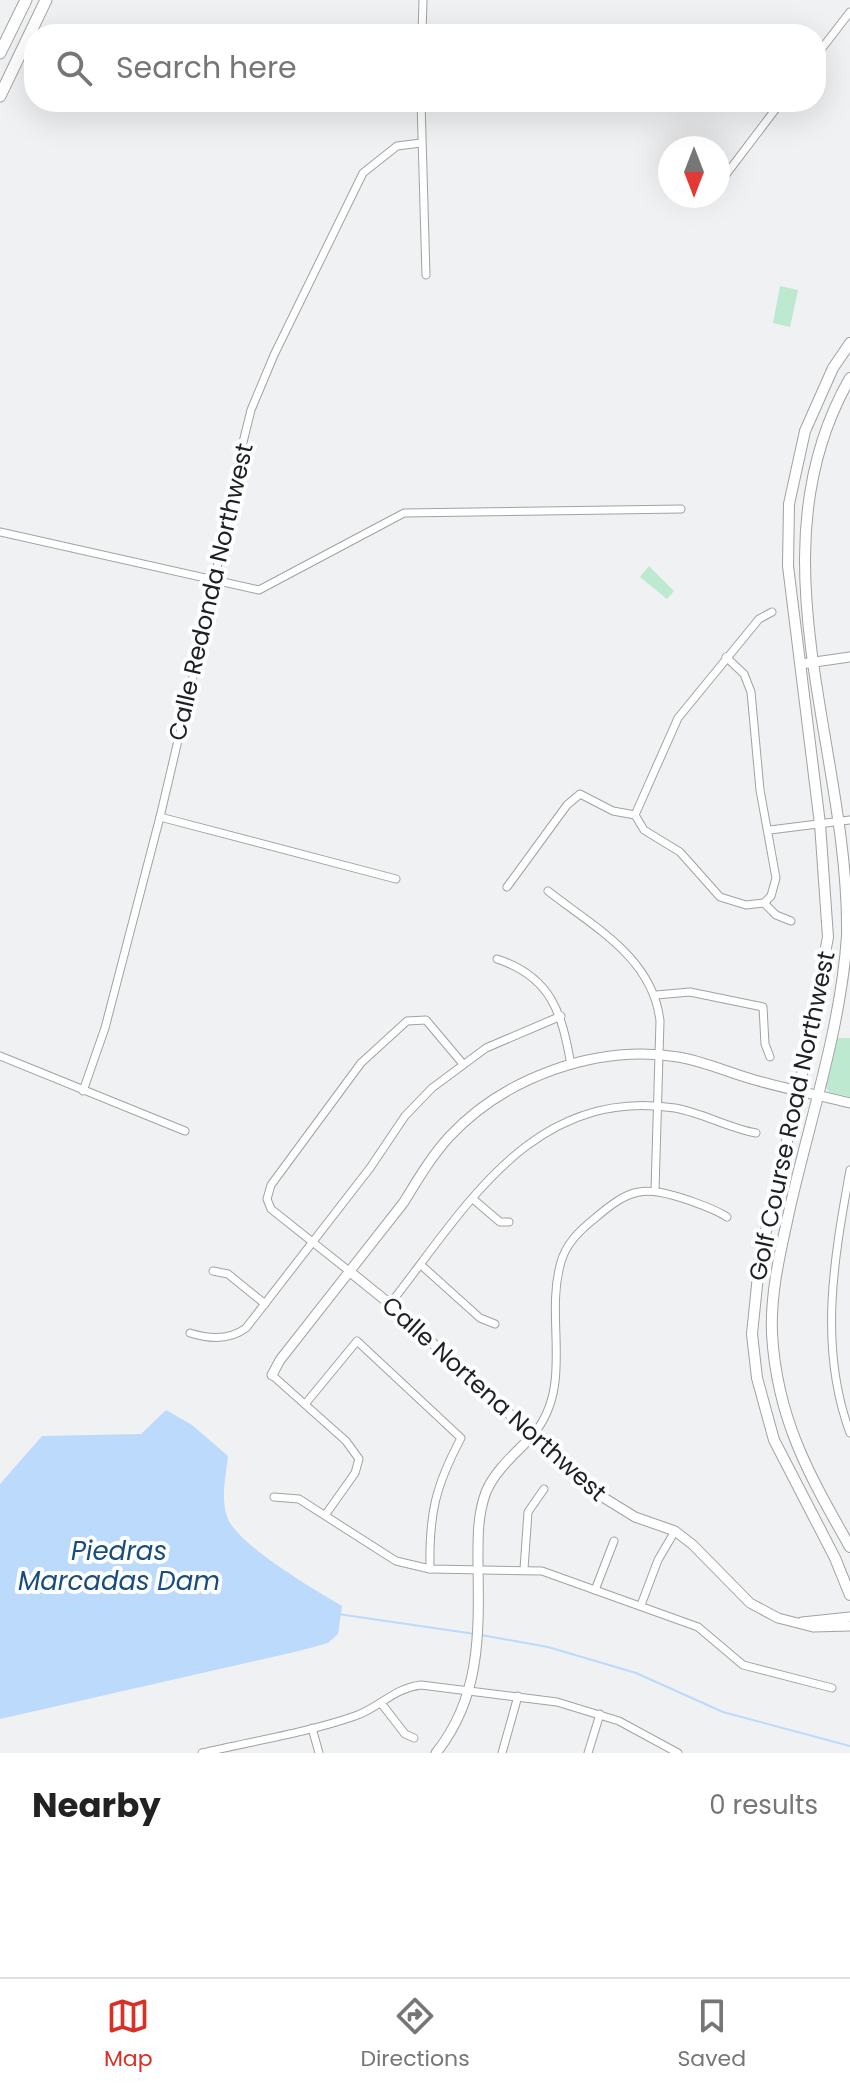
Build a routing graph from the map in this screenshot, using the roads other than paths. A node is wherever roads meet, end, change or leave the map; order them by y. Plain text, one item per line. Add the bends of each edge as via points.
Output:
1 (26, 0) edge
2 (46, 0) edge
3 (423, 0) edge
4 (850, 12) edge
5 (34, 24) edge
6 (422, 24) edge
7 (826, 43) edge
8 (24, 46) edge
9 (0, 53) edge
10 (0, 96) edge
11 (421, 112) edge
12 (773, 112) edge
13 (421, 143) junction
14 (730, 169) edge
15 (426, 275) dead end
16 (850, 343) edge
17 (850, 378) edge
18 (681, 509) dead end
19 (0, 532) edge
20 (215, 583) junction
21 (772, 612) dead end
22 (726, 657) junction
23 (850, 657) edge
24 (818, 662) junction
25 (801, 664) junction
26 (635, 815) junction
27 (160, 817) junction
28 (845, 821) edge
29 (820, 824) junction
30 (770, 830) junction
31 (396, 879) dead end
32 (507, 887) dead end
33 (548, 891) dead end
34 (764, 903) junction
35 (791, 921) dead end
36 (497, 959) dead end
37 (656, 995) junction
38 (561, 1016) junction
39 (0, 1056) edge
40 (659, 1056) junction
41 (770, 1057) dead end
42 (463, 1064) junction
43 (571, 1065) junction
44 (799, 1090) junction
45 (83, 1091) junction
46 (816, 1095) junction
47 (850, 1103) edge
48 (656, 1107) junction
49 (185, 1131) dead end
50 (756, 1133) dead end
51 (850, 1170) edge
52 (655, 1190) junction
53 (473, 1199) junction
54 (727, 1217) dead end
55 (509, 1222) dead end
56 (313, 1243) junction
57 (421, 1265) junction
58 (213, 1271) dead end
59 (349, 1271) junction
60 (265, 1304) junction
61 (390, 1304) junction
62 (495, 1324) dead end
63 (190, 1333) dead end
64 (272, 1375) joint
65 (306, 1403) junction
66 (850, 1433) edge
67 (533, 1435) junction
68 (544, 1489) dead end
69 (274, 1497) dead end
70 (326, 1514) junction
71 (675, 1531) junction
72 (614, 1541) dead end
73 (850, 1547) edge
74 (430, 1569) junction
75 (478, 1569) junction
76 (524, 1569) junction
77 (595, 1590) junction
78 (850, 1595) edge
79 (641, 1605) junction
80 (850, 1617) edge
81 (799, 1623) junction
82 (850, 1626) edge
83 (832, 1688) dead end
84 (470, 1692) junction
85 (518, 1696) junction
86 (381, 1703) junction
87 (600, 1714) junction
88 (312, 1728) junction
89 (414, 1738) dead end
90 (232, 1750) edge
91 (202, 1753) edge
92 (319, 1753) edge
93 (436, 1753) edge
94 (502, 1753) edge
95 (588, 1753) edge
96 (678, 1753) edge

1 - 9 main road
2 - 5 main road
3 - 6 street
4 - 7 street
8 - 10 main road
11 - 13 street
12 - 14 street
13 - 15 street
13 - 20 street, Calle Redonda Northwest via 397,146 363,173 274,355 251,410 224,519
16 - 25 main road, Golf Course Road Northwest via 805,431 789,504 788,566
17 - 24 main road, Golf Course Road Northwest via 825,431 807,513 805,564
18 - 20 street via 404,513 259,590
19 - 20 street
20 - 27 street, Calle Redonda Northwest
21 - 22 street via 759,619
22 - 26 street via 678,718
22 - 30 street via 744,674 751,692 760,790
23 - 24 street
24 - 25 street
24 - 28 main road, Golf Course Road Northwest
25 - 29 main road, Golf Course Road Northwest
26 - 32 street via 613,811 580,794
26 - 34 street via 644,830 680,852 720,897 746,905
27 - 31 street
27 - 45 street, Calle Redonda Northwest via 105,1028
28 - 29 street
28 - 46 main road, Golf Course Road Northwest via 847,933 840,993
29 - 30 street
29 - 44 main road, Golf Course Road Northwest via 828,937
30 - 34 street via 776,878
33 - 37 street via 637,962
34 - 35 street
36 - 38 street via 544,990
37 - 40 street
37 - 41 street via 690,992 763,1007
38 - 42 street via 505,1038
38 - 43 street
39 - 45 street
40 - 43 street
40 - 44 street
40 - 48 street
42 - 56 street via 405,1116
42 - 56 street via 433,1026 417,1019 399,1026 361,1063 271,1185 267,1199 271,1209
43 - 59 street via 533,1077 467,1119 431,1158
44 - 46 street
44 - 78 main road, Golf Course Road Northwest via 760,1256 752,1334 774,1440
45 - 49 street
46 - 47 street
46 - 73 main road, Golf Course Road Northwest via 779,1258 772,1331 781,1403 791,1435
48 - 50 street via 692,1112
48 - 52 street
48 - 53 street via 593,1112 549,1129 514,1152
51 - 66 street via 830,1317 835,1379
52 - 54 street
52 - 67 street via 622,1196 568,1245 556,1282 556,1389 547,1416
53 - 55 street via 500,1222
53 - 57 street
56 - 59 street
56 - 60 street
57 - 61 street
57 - 62 street via 480,1318
58 - 60 street via 228,1274
59 - 61 street, Calle Nortena Northwest
59 - 64 street
60 - 63 street via 240,1333
61 - 67 street, Calle Nortena Northwest
64 - 65 street
65 - 70 street via 356,1450 359,1459
65 - 74 street via 357,1341 461,1438 436,1488
67 - 71 street, Calle Nortena Northwest via 612,1505
67 - 75 street via 487,1489 480,1514
68 - 76 street via 528,1512
69 - 70 street via 299,1499
70 - 74 street via 382,1556
71 - 79 street
71 - 81 street, Calle Nortena Northwest via 750,1603
72 - 77 street
74 - 75 street
75 - 76 street
75 - 84 street via 478,1649
76 - 77 street
77 - 79 street
79 - 83 street via 698,1627 743,1665
80 - 81 street, Calle Nortena Northwest
81 - 82 street, Calle Nortena Northwest
84 - 85 street
84 - 86 street via 409,1686
84 - 93 street
85 - 87 street
85 - 94 street
86 - 88 street
86 - 89 street
87 - 95 street
87 - 96 street
88 - 90 street
88 - 92 street
90 - 91 street

